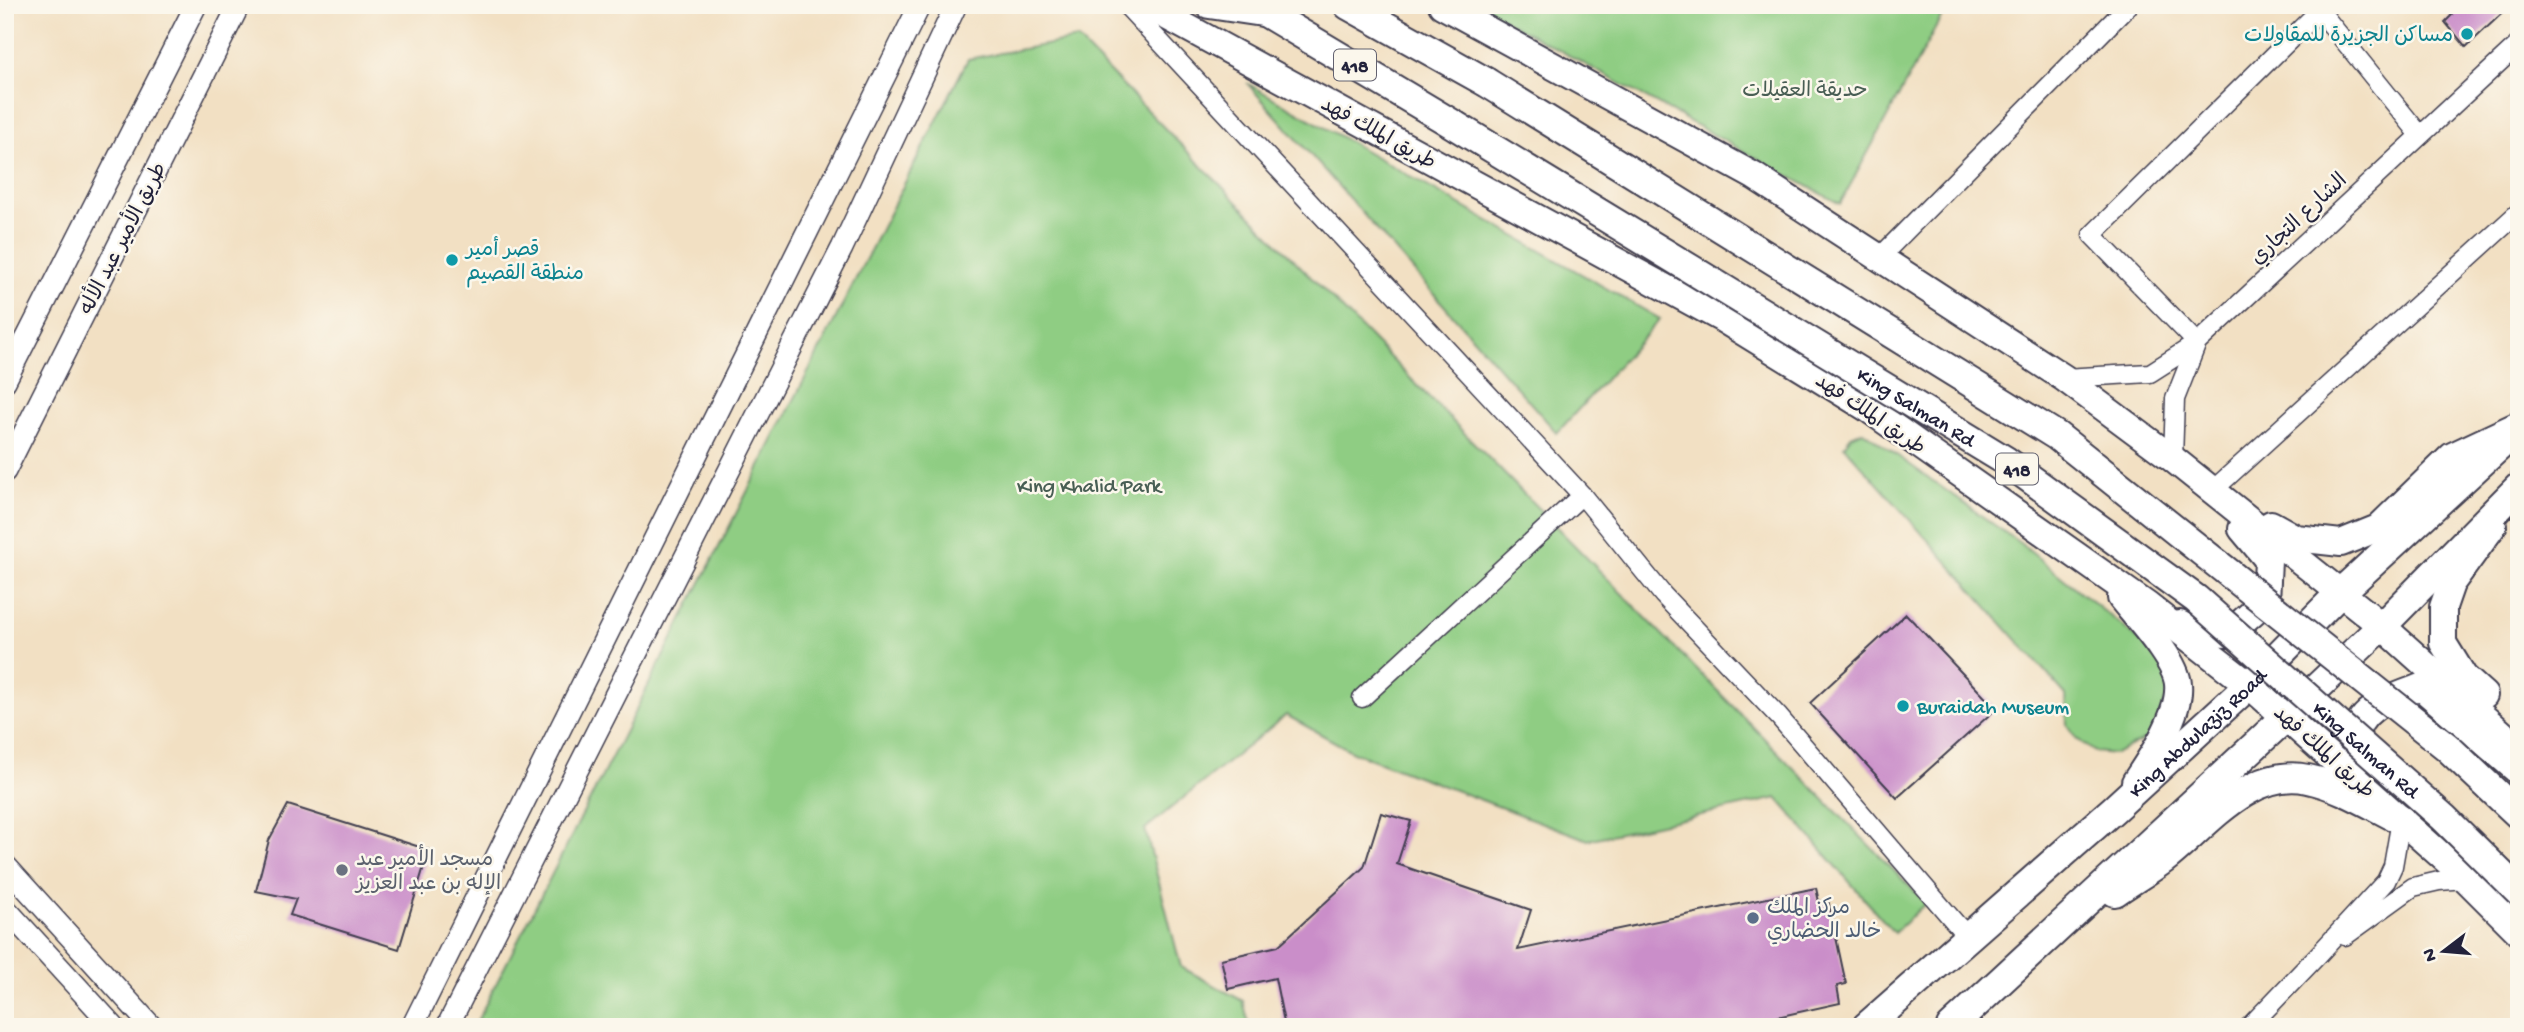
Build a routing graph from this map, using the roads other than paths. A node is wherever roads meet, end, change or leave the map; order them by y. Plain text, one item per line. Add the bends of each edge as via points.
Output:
1 (196, 5) edge
2 (239, 5) edge
3 (920, 5) edge
4 (956, 5) edge
5 (1126, 5) edge
6 (1146, 5) edge
7 (1209, 5) edge
8 (1348, 5) edge
9 (1442, 5) edge
10 (2129, 5) edge
11 (2322, 8) edge
12 (1261, 9) edge
13 (2519, 44) edge
14 (2420, 135) junction
15 (2519, 212) edge
16 (1879, 258) junction
17 (2197, 343) junction
18 (2064, 378) junction
19 (5, 381) edge
20 (2519, 426) edge
21 (2173, 459) junction
22 (5, 471) edge
23 (2519, 489) edge
24 (2212, 491) junction
25 (1581, 495) junction
26 (2105, 577) junction
27 (2340, 593) junction
28 (2148, 606) junction
29 (2382, 626) junction
30 (2249, 685) junction
31 (1362, 698) dead end
32 (2287, 716) junction
33 (2519, 727) edge
34 (2519, 749) edge
35 (2519, 772) edge
36 (2121, 802) junction
37 (2519, 815) edge
38 (2401, 820) junction
39 (5, 865) edge
40 (2466, 879) junction
41 (2519, 892) edge
42 (5, 908) edge
43 (2519, 932) edge
44 (1970, 937) junction
45 (2040, 943) junction
46 (2319, 954) junction
47 (114, 1027) edge
48 (152, 1027) edge
49 (412, 1027) edge
50 (447, 1027) edge
51 (1867, 1027) edge
52 (1951, 1027) edge
53 (2249, 1027) edge

1 - 19 street, طريق الأمير عبد الأله
2 - 22 street, طريق الأمير عبد الأله
3 - 49 street
4 - 50 street via 842,248
5 - 25 street
6 - 26 main road, طريق الملك فهد via 1719,317 1867,408
7 - 12 main road
8 - 37 highway, 418, bridge via 1486,82 2057,436 2447,747
9 - 16 main road via 1754,176
10 - 16 street
11 - 14 street
11 - 17 street via 2092,235
12 - 41 highway, King Salman Rd / 418, bridge via 2006,461 2196,599 2444,818
13 - 14 street, الشارع التجاري
14 - 17 street, الشارع التجاري
15 - 24 street
16 - 18 main road
17 - 18 street via 2150,373
17 - 21 street, الشارع التجاري via 2175,399
18 - 21 main road
20 - 24 main road via 2452,456 2378,527 2341,543 2296,538
20 - 27 highway, King Abdulaziz Road
21 - 24 main road
23 - 29 highway
23 - 33 main road via 2451,584 2443,607 2443,643 2464,677
24 - 27 main road
24 - 28 main road via 2268,560 2266,601 2228,634 2196,633
25 - 31 street
25 - 44 street via 1663,595 1779,718
26 - 28 main road, طريق الملك فهد
26 - 36 main road via 2170,663 2178,684 2173,715 2154,754
27 - 29 main road
27 - 30 highway, King Abdulaziz Road
28 - 30 main road, طريق الملك فهد
29 - 32 highway
29 - 34 main road
30 - 32 main road, طريق الملك فهد
30 - 36 highway, King Abdulaziz Road
32 - 38 main road, طريق الملك فهد
32 - 45 highway
35 - 38 main road via 2421,687 2377,704 2360,722 2355,744 2365,771
36 - 44 highway, King Abdulaziz Road
38 - 40 main road, طريق الملك فهد
38 - 45 highway via 2341,790 2307,778 2282,777 2244,792 2164,859
38 - 46 street via 2386,881
39 - 48 street
40 - 43 main road, طريق الملك فهد
40 - 46 street via 2413,887
42 - 47 street
44 - 51 highway, King Abdulaziz Road
45 - 52 highway
46 - 53 street

